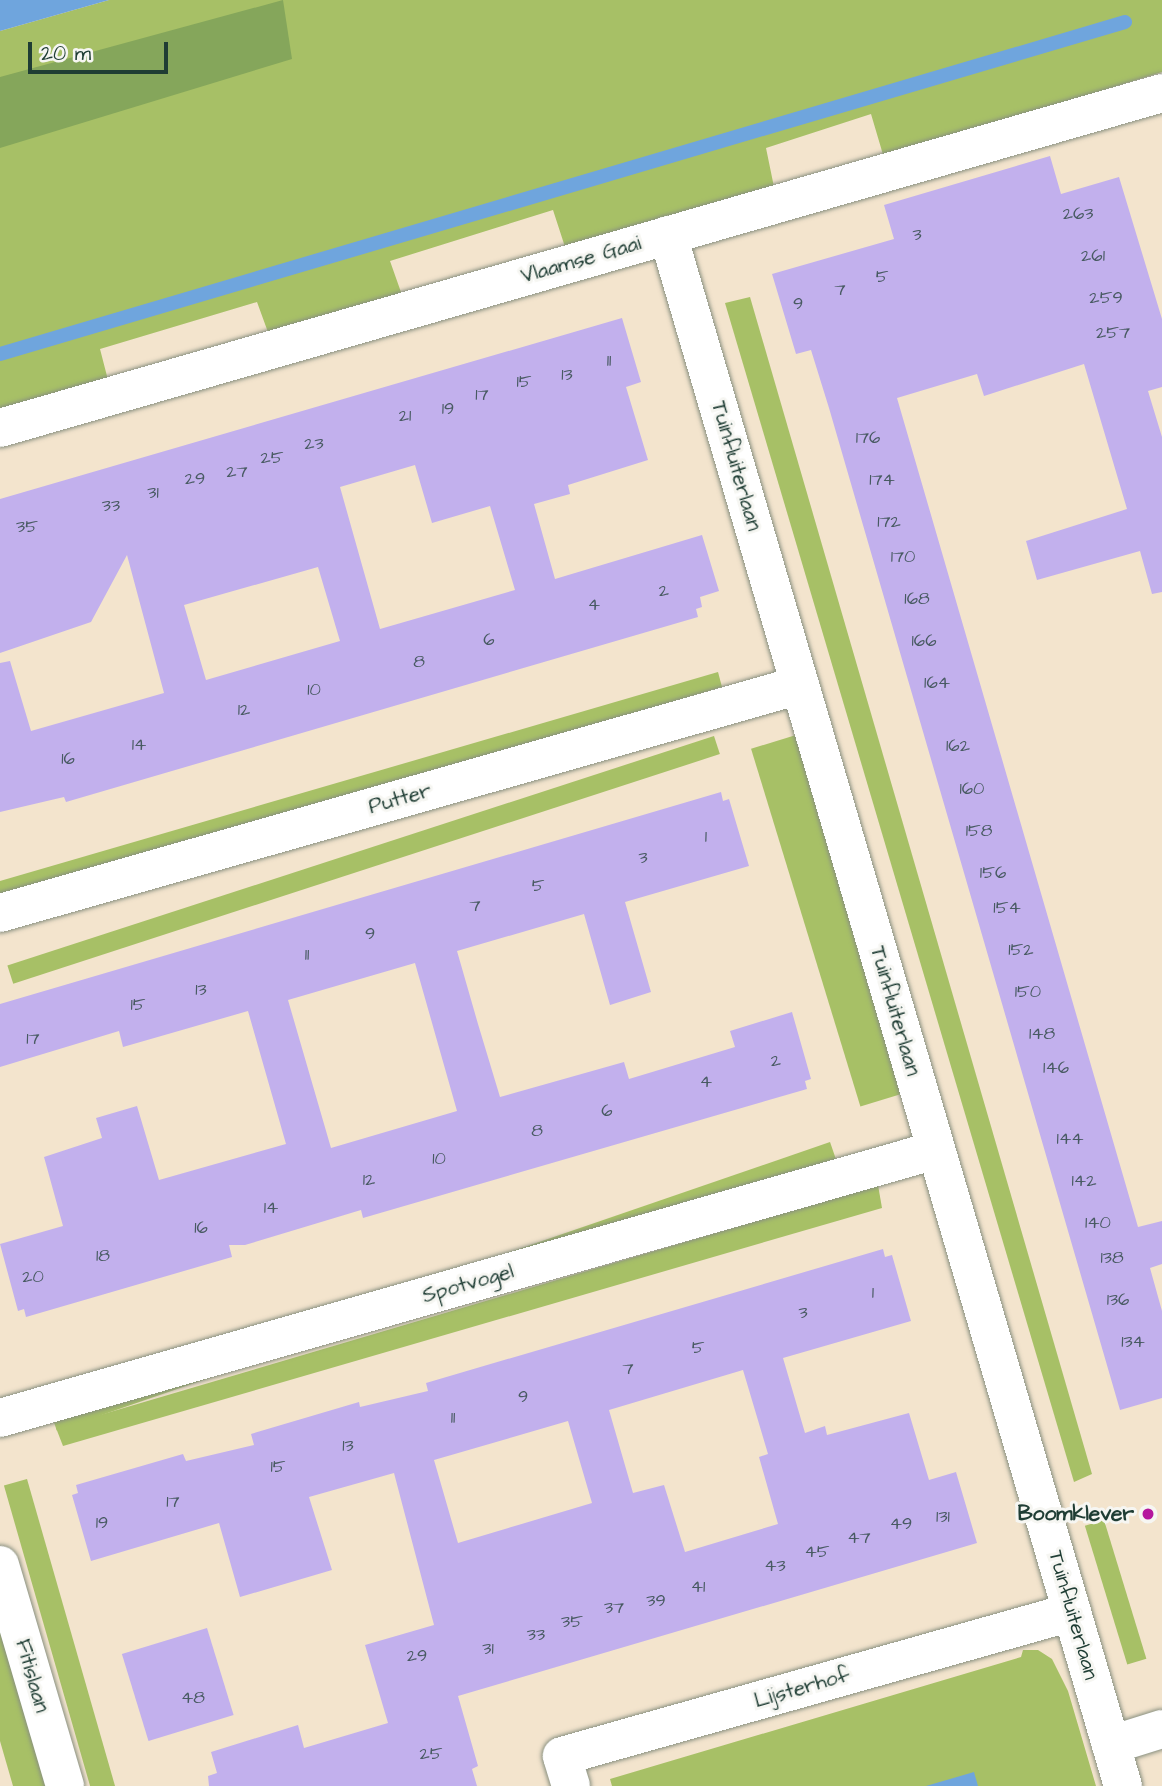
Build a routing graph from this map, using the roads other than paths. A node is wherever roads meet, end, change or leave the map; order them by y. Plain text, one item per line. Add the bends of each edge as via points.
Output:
1 (1162, 93) edge
2 (668, 235) junction
3 (0, 428) edge
4 (800, 685) junction
5 (0, 913) edge
6 (936, 1150) junction
7 (0, 1418) edge
8 (0, 1565) edge
9 (1072, 1612) junction
10 (1162, 1729) edge
11 (1111, 1745) junction
12 (65, 1786) edge
13 (571, 1786) edge
14 (1123, 1786) edge

1 - 2 street, Vlaamse Gaai
2 - 3 street, Vlaamse Gaai
2 - 4 street, Tuinfluiterlaan
4 - 5 street, Putter
4 - 6 street, Tuinfluiterlaan
6 - 7 street, Spotvogel
6 - 9 street, Tuinfluiterlaan
8 - 12 street, Fitislaan
9 - 11 street, Tuinfluiterlaan
9 - 13 street, Lijsterhof via 562,1756
10 - 11 street
11 - 14 street, Tuinfluiterlaan

